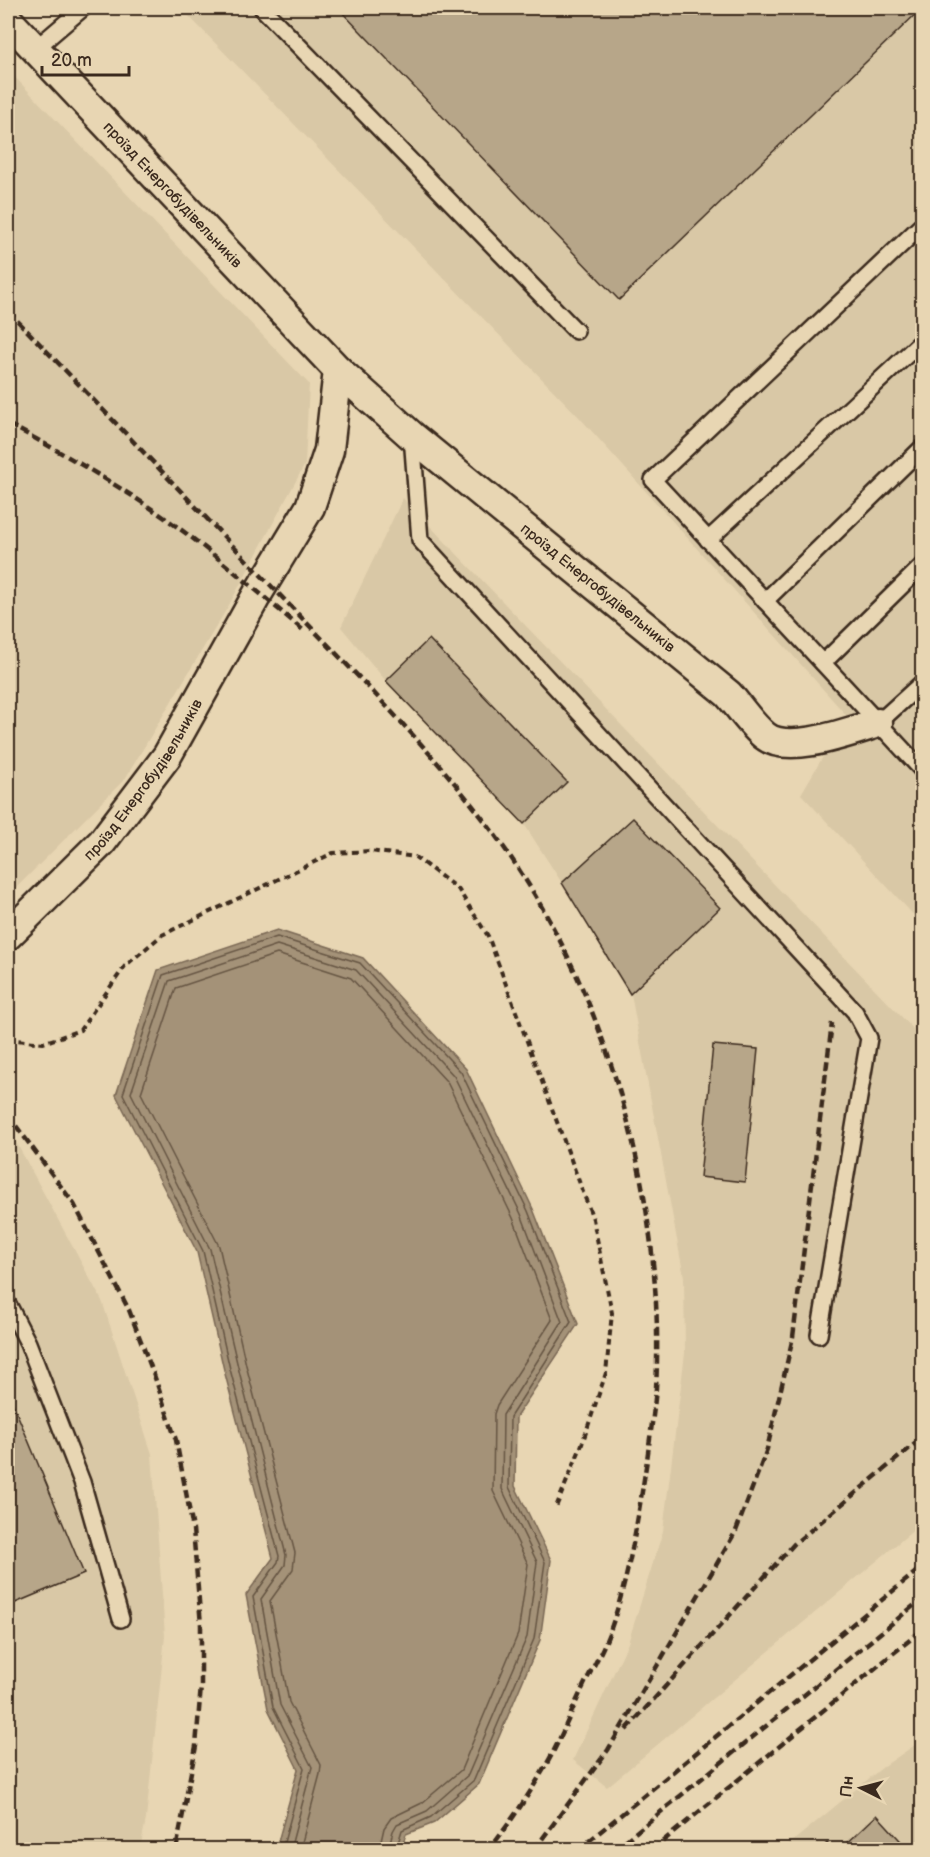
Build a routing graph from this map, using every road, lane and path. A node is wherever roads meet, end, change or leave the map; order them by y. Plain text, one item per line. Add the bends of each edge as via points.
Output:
1 (83, 8) edge
2 (262, 8) edge
3 (8, 20) edge
4 (35, 50) junction
5 (922, 225) edge
6 (576, 331) dead end
7 (922, 341) edge
8 (338, 370) junction
9 (412, 436) junction
10 (922, 448) edge
11 (708, 540) junction
12 (922, 566) edge
13 (765, 602) junction
14 (823, 663) junction
15 (922, 682) edge
16 (878, 723) junction
17 (922, 770) edge
18 (8, 935) edge
19 (8, 1039) edge
20 (8, 1304) edge
21 (819, 1335) dead end
22 (556, 1507) dead end
23 (122, 1619) dead end

1 - 4 lane
2 - 6 lane
3 - 4 street, проїзд Енергобудівельників
4 - 8 street, проїзд Енергобудівельників
5 - 11 lane via 653,480
7 - 11 lane
8 - 9 street, проїзд Енергобудівельників
8 - 18 street, проїзд Енергобудівельників via 329,450 310,507 167,756 102,842
9 - 16 street, проїзд Енергобудівельників via 728,694 766,737 791,744 820,741
9 - 21 lane via 420,540 855,1012 869,1038
10 - 13 lane
11 - 13 lane
12 - 14 lane
13 - 14 lane
14 - 16 lane
15 - 16 lane
16 - 17 lane
19 - 22 path via 43,1043 80,1030 126,966 162,935 333,853 370,851 415,857 458,889 488,936 593,1219 612,1313 606,1373
20 - 23 lane via 28,1343 82,1482

